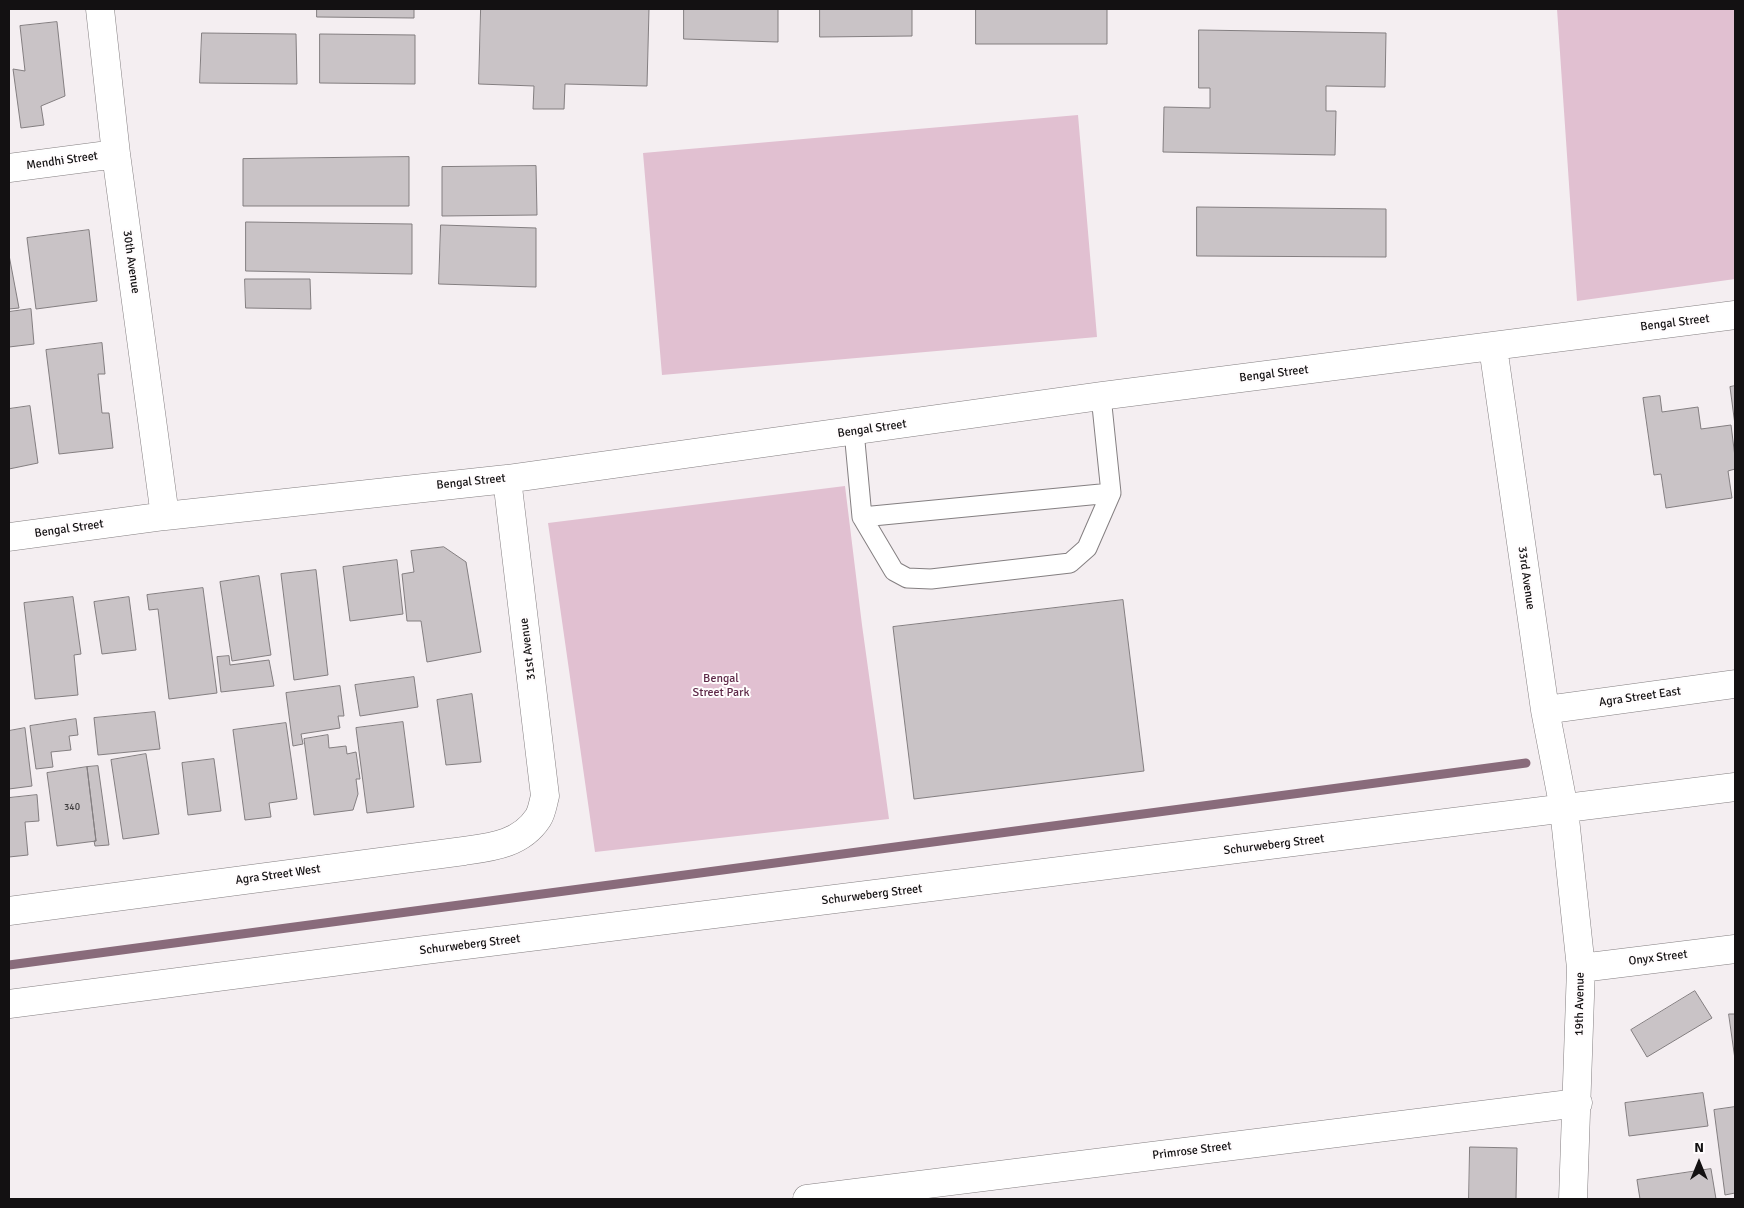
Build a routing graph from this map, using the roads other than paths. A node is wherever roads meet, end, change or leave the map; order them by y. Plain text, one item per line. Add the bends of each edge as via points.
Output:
1 (100, 9) edge
2 (116, 154) junction
3 (9, 168) edge
4 (1735, 315) edge
5 (1494, 346) junction
6 (1100, 396) junction
7 (854, 431) junction
8 (507, 479) junction
9 (1111, 492) junction
10 (165, 516) junction
11 (862, 516) junction
12 (9, 537) edge
13 (1735, 684) edge
14 (1545, 710) junction
15 (1735, 787) edge
16 (1564, 809) junction
17 (538, 818) joint
18 (9, 911) edge
19 (1735, 948) edge
20 (1581, 968) junction
21 (9, 1004) edge
22 (1578, 1103) junction
23 (807, 1199) edge
24 (1574, 1199) edge

1 - 2 street, 30th Avenue
2 - 3 street, Mendhi Street
2 - 10 street, 30th Avenue
4 - 5 street, Bengal Street
5 - 6 street, Bengal Street
5 - 14 street, 33rd Avenue
6 - 7 street, Bengal Street
6 - 9 lane
7 - 8 street, Bengal Street
7 - 11 lane
8 - 10 street, Bengal Street
8 - 17 street, 31st Avenue via 545,796
9 - 11 lane
9 - 11 lane via 1087,548 1070,563 931,579 907,578 894,571
10 - 12 street, Bengal Street
13 - 14 street, Agra Street East
14 - 16 street, 33rd Avenue
15 - 16 street, Schurweberg Street
16 - 20 street, 19th Avenue
16 - 21 street, Schurweberg Street
17 - 18 street, Agra Street West via 519,838 495,846
19 - 20 street, Onyx Street
20 - 22 street, 19th Avenue
22 - 23 street, Primrose Street
22 - 24 street, 19th Avenue

